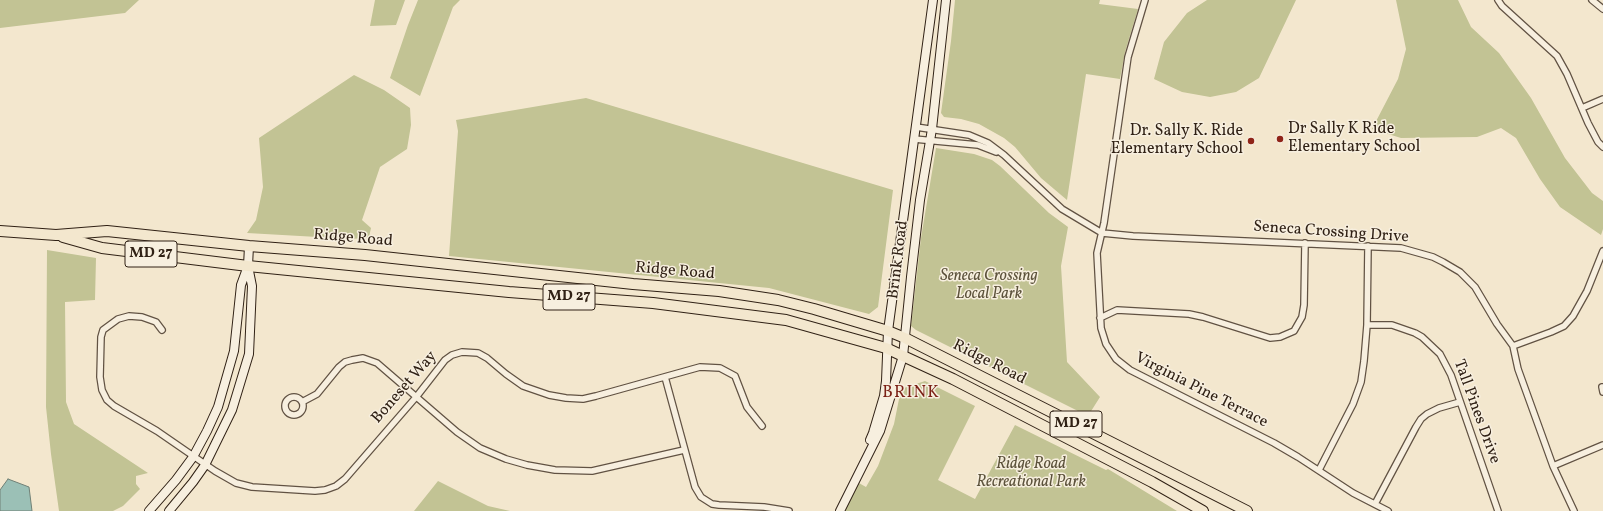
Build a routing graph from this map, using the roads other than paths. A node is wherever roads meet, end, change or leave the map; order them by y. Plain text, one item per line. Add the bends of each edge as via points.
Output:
1 (933, 0) edge
2 (946, 0) edge
3 (1145, 0) edge
4 (1498, 0) edge
5 (1592, 0) edge
6 (1603, 10) edge
7 (1603, 99) edge
8 (1582, 108) junction
9 (916, 127) junction
10 (932, 130) junction
11 (914, 139) junction
12 (931, 140) junction
13 (1603, 147) edge
14 (1004, 155) junction
15 (0, 231) edge
16 (1102, 233) junction
17 (56, 235) junction
18 (1305, 243) junction
19 (249, 246) junction
20 (1368, 246) junction
21 (1603, 251) edge
22 (248, 266) junction
23 (1100, 318) junction
24 (1367, 325) junction
25 (162, 330) dead end
26 (888, 331) junction
27 (905, 338) junction
28 (1513, 346) junction
29 (886, 348) junction
30 (903, 356) junction
31 (665, 377) junction
32 (416, 396) junction
33 (302, 402) dead end
34 (1460, 402) junction
35 (762, 426) dead end
36 (1603, 445) edge
37 (684, 450) junction
38 (193, 457) junction
39 (205, 465) junction
40 (1553, 466) junction
41 (1319, 470) junction
42 (1375, 504) junction
43 (149, 511) edge
44 (169, 511) edge
45 (789, 511) edge
46 (835, 511) edge
47 (840, 511) edge
48 (1203, 511) edge
49 (1247, 511) edge
50 (1388, 511) edge
51 (1498, 511) edge
52 (1574, 511) edge

1 - 9 main road, Brink Road
2 - 10 main road, Brink Road
3 - 16 street, Virginia Pine Terrace via 1128,58
4 - 8 street via 1557,56
5 - 6 street
7 - 8 street
8 - 13 street via 1598,142
9 - 10 street, Seneca Crossing Drive
9 - 11 main road, Brink Road
10 - 12 main road, Brink Road
10 - 14 street, Seneca Crossing Drive via 969,135 988,143
11 - 12 street, Seneca Crossing Drive
11 - 26 main road, Brink Road
12 - 14 street, Seneca Crossing Drive via 978,145
12 - 27 main road, Brink Road via 917,223
14 - 16 street, Seneca Crossing Drive via 1062,209
15 - 17 highway, Ridge Road / MD 27
16 - 18 street, Seneca Crossing Drive
16 - 23 street, Virginia Pine Terrace via 1096,260
17 - 19 highway, Ridge Road / MD 27 via 107,231
17 - 22 highway, Ridge Road / MD 27 via 102,248
18 - 20 street, Seneca Crossing Drive
18 - 23 street via 1302,317 1294,330 1280,337 1270,338 1189,314 1117,310
19 - 22 main road
19 - 26 highway, Ridge Road / MD 27 via 364,255 719,291 786,302
20 - 24 street
20 - 28 street, Seneca Crossing Drive via 1401,248 1433,257 1460,272 1474,286
21 - 28 street via 1586,291 1564,326
22 - 29 highway, Ridge Road / MD 27 via 668,305 786,320
22 - 38 main road via 241,285 234,351 218,407
22 - 39 main road via 252,286 249,354 232,410
23 - 41 street, Virginia Pine Terrace via 1100,328 1106,344 1122,364 1274,443
24 - 34 street, Tall Pines Drive via 1392,325 1422,337 1440,354 1446,364
24 - 41 street via 1362,375 1353,404
25 - 38 street, Boneset Way via 156,322 129,316 118,318 104,330 101,337 102,390 114,406 157,431
26 - 27 highway, Ridge Road / MD 27
26 - 29 main road, Brink Road
27 - 30 main road, Brink Road
27 - 49 highway, Ridge Road / MD 27
28 - 40 street, Seneca Crossing Drive via 1518,369
29 - 30 highway, Ridge Road / MD 27
29 - 46 main road, Brink Road via 884,396 873,433
30 - 47 main road, Brink Road via 880,430
30 - 48 highway, Ridge Road / MD 27 via 953,379
31 - 32 street, Boneset Way via 582,399 566,398 523,386 487,358 478,353 462,352 452,354 444,360
31 - 35 street, Boneset Way via 700,367 720,368 734,376 747,407
31 - 37 street
32 - 33 street via 377,363 357,358 345,362 317,394
32 - 37 street via 457,432 480,448 527,466 592,471
32 - 39 street, Boneset Way via 345,479 325,490 252,487 236,483
34 - 42 street via 1439,408 1421,419
34 - 51 street, Tall Pines Drive
36 - 40 street
37 - 45 street via 695,487 707,501 720,505
38 - 39 street, Boneset Way
38 - 43 main road
39 - 44 main road
40 - 52 street, Seneca Crossing Drive
41 - 42 street, Virginia Pine Terrace via 1353,493
42 - 50 street, Virginia Pine Terrace

